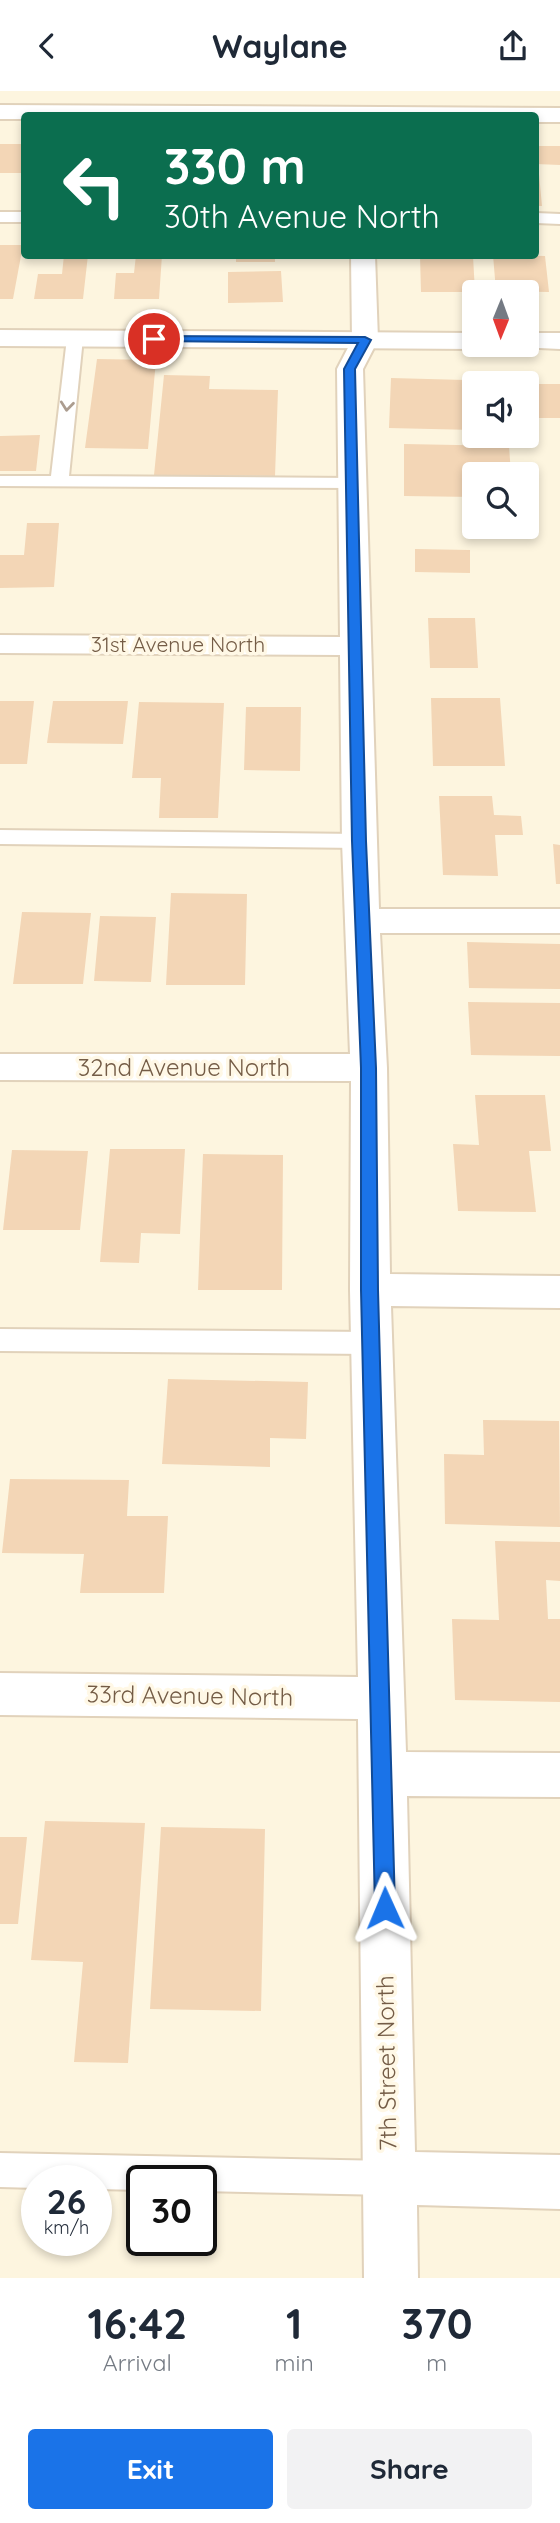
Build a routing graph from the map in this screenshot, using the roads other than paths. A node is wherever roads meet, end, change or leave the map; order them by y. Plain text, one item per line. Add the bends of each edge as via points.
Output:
1 (360, 107) edge
2 (0, 112) edge
3 (485, 112) edge
4 (539, 114) edge
5 (560, 115) edge
6 (0, 217) edge
7 (21, 217) edge
8 (539, 218) edge
9 (560, 219) edge
10 (363, 259) edge
11 (0, 338) edge
12 (75, 338) junction
13 (365, 340) junction
14 (462, 341) edge
15 (539, 341) edge
16 (560, 341) edge
17 (0, 481) edge
18 (59, 481) junction
19 (352, 483) junction
20 (0, 644) edge
21 (355, 646) junction
22 (0, 837) edge
23 (359, 841) junction
24 (364, 921) junction
25 (560, 921) edge
26 (0, 1067) edge
27 (369, 1068) junction
28 (370, 1290) junction
29 (560, 1293) edge
30 (0, 1340) edge
31 (371, 1343) junction
32 (0, 1694) edge
33 (380, 1698) junction
34 (383, 1774) junction
35 (560, 1775) edge
36 (0, 2170) edge
37 (389, 2178) junction
38 (560, 2182) edge
39 (391, 2278) edge

1 - 2 street
1 - 3 street
4 - 5 street
6 - 7 lane
8 - 9 lane
10 - 13 street, 7th Street North
11 - 12 street
12 - 13 street
12 -> 18 lane
13 - 14 street
13 - 19 street, 7th Street North via 350,369
15 - 16 street
17 - 18 lane
18 - 19 lane
19 - 21 street, 7th Street North
20 - 21 street, 31st Avenue North
21 - 23 street, 7th Street North
22 - 23 lane
23 - 24 street, 7th Street North
24 - 25 street
24 - 27 street, 7th Street North
26 - 27 street, 32nd Avenue North
27 - 28 street, 7th Street North
28 - 29 street
28 - 31 street, 7th Street North
30 - 31 lane
31 - 33 street, 7th Street North
32 - 33 street, 33rd Avenue North
33 - 34 street, 7th Street North
34 - 35 street
34 - 37 street, 7th Street North
36 - 37 lane
37 - 38 street
37 - 39 street, 7th Street North

